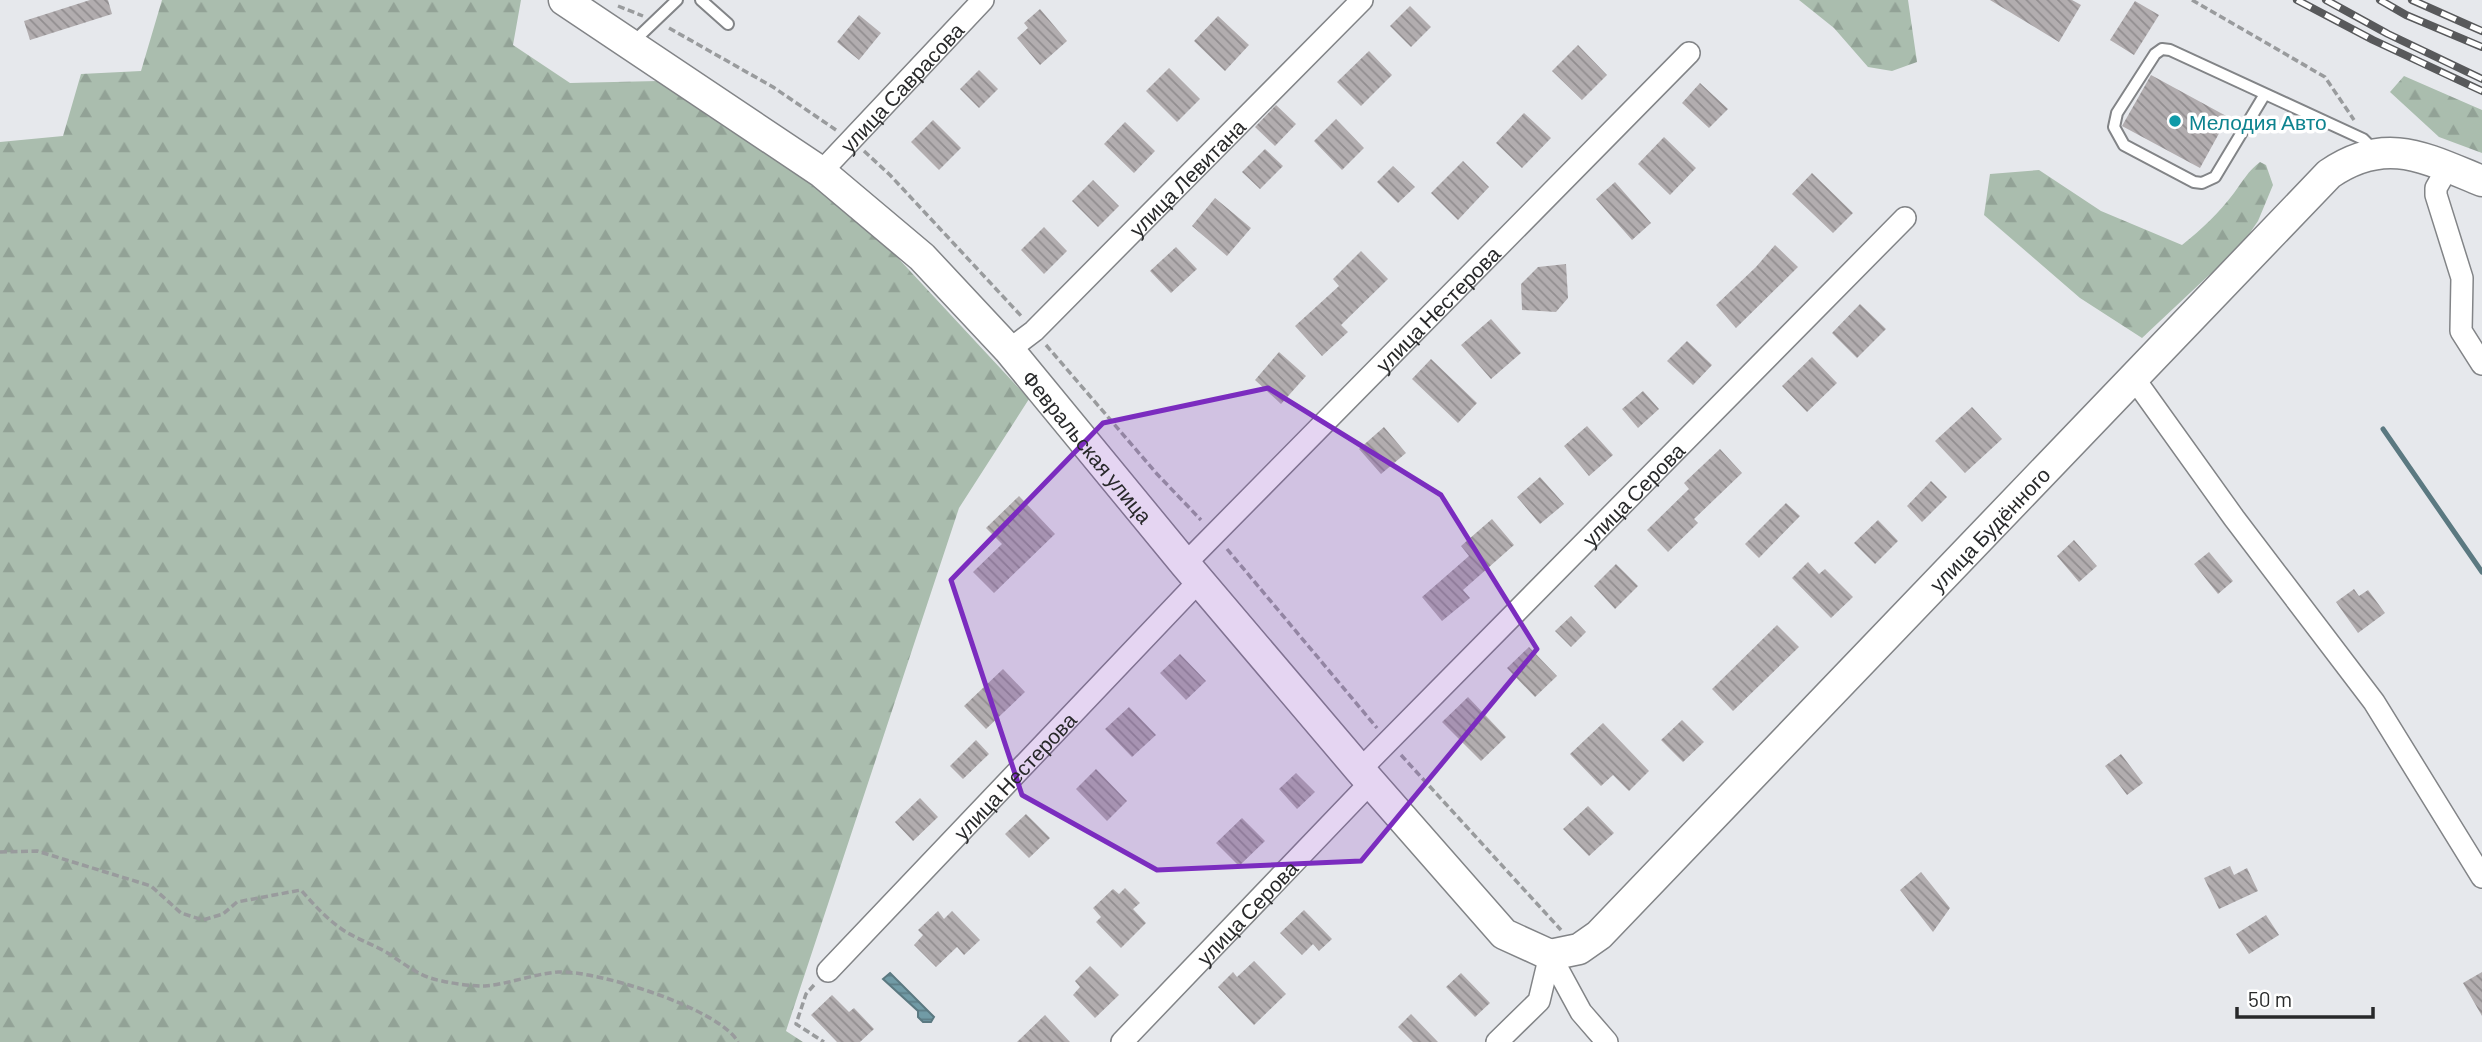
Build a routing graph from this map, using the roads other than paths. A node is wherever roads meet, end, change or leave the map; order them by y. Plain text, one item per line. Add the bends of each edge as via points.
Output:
1 (564, 0) edge
2 (677, 0) edge
3 (701, 0) edge
4 (983, 0) edge
5 (1362, 0) edge
6 (728, 24) dead end
7 (630, 45) junction
8 (1689, 53) dead end
9 (2265, 94) junction
10 (2377, 153) junction
11 (2448, 167) junction
12 (821, 172) junction
13 (2482, 181) edge
14 (1905, 218) dead end
15 (1009, 350) junction
16 (2482, 364) edge
17 (2133, 377) junction
18 (1192, 572) junction
19 (1366, 776) junction
20 (2482, 877) edge
21 (1550, 955) junction
22 (828, 971) road end
23 (1122, 1042) edge
24 (1497, 1042) edge
25 (1607, 1042) edge

1 - 7 main road, Февральская улица
2 - 7 lane
3 - 6 lane
4 - 12 street, улица Саврасова
5 - 15 street, улица Левитана via 1034,331
7 - 12 main road, Февральская улица
8 - 18 street, улица Нестерова
9 - 9 lane via 2162,49 2117,113 2114,127 2124,145 2202,183 2215,177
9 - 10 lane via 2363,139
10 - 11 main road, улица Будённого via 2414,155
10 - 17 main road, улица Будённого via 2347,161 2329,174
11 - 13 main road, улица Будённого
11 - 16 street via 2436,195 2462,278 2461,331
12 - 15 main road, Февральская улица via 922,257
14 - 19 street, улица Серова
15 - 18 main road, Февральская улица
17 - 20 street via 2374,702
17 - 21 main road, улица Будённого via 1599,934 1578,949
18 - 19 main road, Февральская улица
18 - 22 street, улица Нестерова
19 - 21 main road, Февральская улица via 1504,934
19 - 23 street, улица Серова
21 - 24 street via 1539,1001
21 - 25 street via 1581,1012

